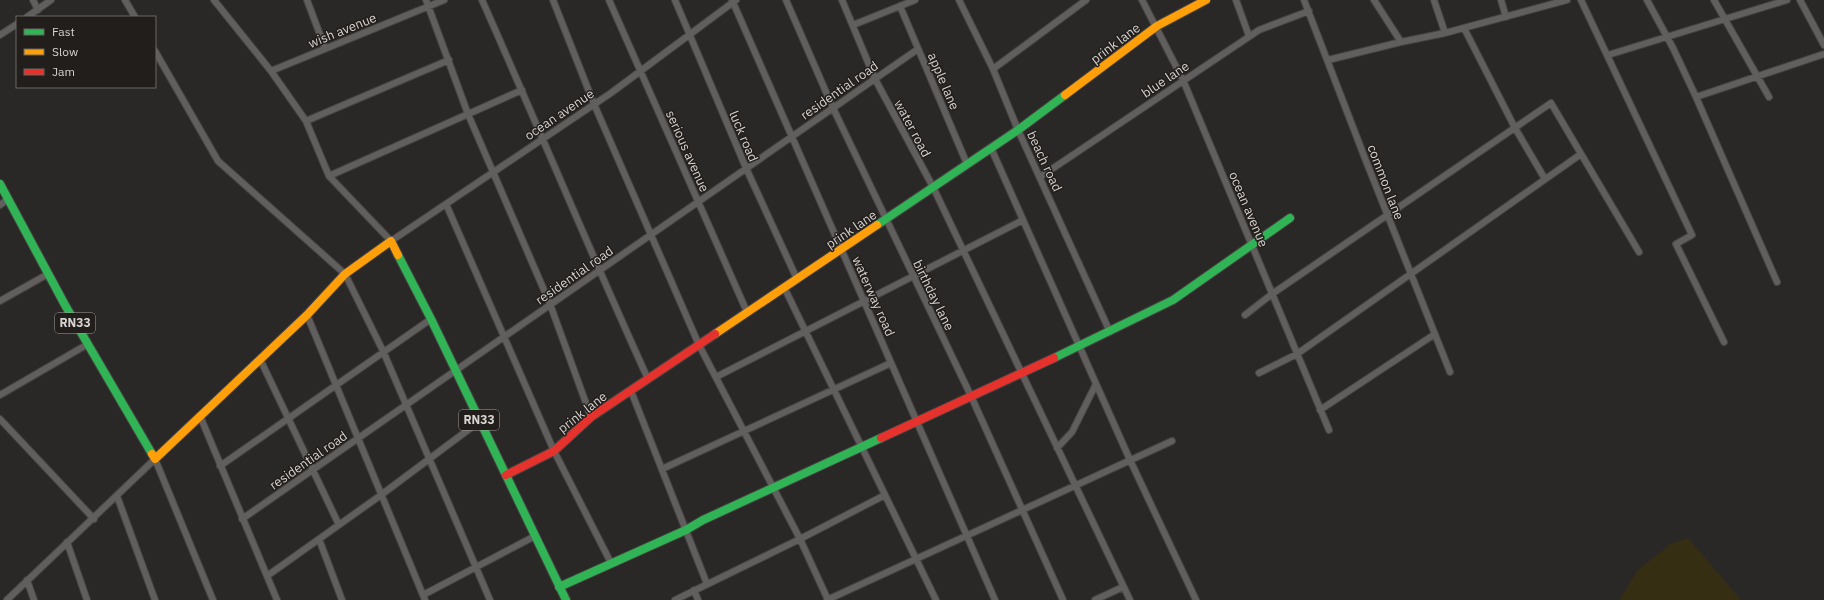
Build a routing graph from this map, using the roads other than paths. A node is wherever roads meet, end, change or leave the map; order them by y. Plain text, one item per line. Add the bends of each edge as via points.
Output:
1 (32, 0) edge
2 (51, 0) edge
3 (125, 0) edge
4 (214, 0) edge
5 (307, 0) edge
6 (426, 0) edge
7 (444, 0) edge
8 (482, 0) edge
9 (553, 0) edge
10 (609, 0) edge
11 (675, 0) edge
12 (786, 0) edge
13 (842, 0) edge
14 (915, 0) edge
15 (958, 0) edge
16 (1086, 0) edge
17 (1142, 0) edge
18 (1206, 0) edge
19 (1236, 0) edge
20 (1304, 0) edge
21 (1374, 0) edge
22 (1434, 0) edge
23 (1501, 0) edge
24 (1567, 0) edge
25 (1581, 0) edge
26 (1647, 0) edge
27 (1714, 0) edge
28 (1786, 0) edge
29 (1800, 0) edge
30 (734, 1) edge
31 (1773, 2) edge
32 (900, 6) junction
33 (428, 7) junction
34 (38, 10) junction
35 (1309, 11) junction
36 (29, 16) edge
37 (134, 16) edge
38 (1506, 18) junction
39 (1725, 19) junction
40 (16, 25) edge
41 (852, 25) junction
42 (1157, 26) junction
43 (1464, 28) junction
44 (1445, 34) junction
45 (0, 36) edge
46 (690, 36) junction
47 (1249, 36) junction
48 (1667, 37) junction
49 (1401, 42) junction
50 (1824, 45) edge
51 (325, 48) junction
52 (918, 49) junction
53 (156, 53) edge
54 (1824, 54) edge
55 (1608, 55) junction
56 (448, 60) junction
57 (1328, 60) junction
58 (993, 69) junction
59 (271, 71) junction
60 (640, 72) junction
61 (1757, 76) junction
62 (875, 78) junction
63 (1183, 80) junction
64 (522, 90) junction
65 (1696, 97) junction
66 (1769, 97) dead end
67 (594, 104) junction
68 (833, 108) junction
69 (468, 114) junction
70 (306, 121) junction
71 (1515, 128) junction
72 (1018, 130) junction
73 (792, 136) junction
74 (543, 139) junction
75 (991, 148) junction
76 (1581, 154) junction
77 (967, 164) junction
78 (746, 168) junction
79 (492, 173) junction
80 (329, 176) junction
81 (1040, 177) junction
82 (1545, 179) junction
83 (0, 184) edge
84 (933, 187) junction
85 (8, 199) junction
86 (698, 202) junction
87 (446, 204) junction
88 (0, 205) edge
89 (1387, 215) junction
90 (1290, 218) dead end
91 (886, 220) junction
92 (1023, 220) junction
93 (651, 234) junction
94 (391, 241) junction
95 (1251, 245) junction
96 (842, 250) junction
97 (963, 250) junction
98 (1639, 252) dead end
99 (598, 271) junction
100 (48, 274) junction
101 (345, 274) junction
102 (1411, 274) junction
103 (913, 276) junction
104 (797, 279) junction
105 (1777, 282) dead end
106 (784, 287) junction
107 (1272, 294) junction
108 (0, 301) edge
109 (864, 301) junction
110 (550, 304) junction
111 (747, 312) junction
112 (307, 315) junction
113 (1245, 315) dead end
114 (431, 319) junction
115 (805, 331) junction
116 (1110, 332) junction
117 (1435, 334) junction
118 (503, 337) junction
119 (1724, 342) dead end
120 (88, 344) junction
121 (699, 345) junction
122 (1079, 346) junction
123 (383, 351) junction
124 (1297, 354) junction
125 (260, 359) junction
126 (891, 363) junction
127 (456, 370) junction
128 (1450, 372) dead end
129 (1021, 373) junction
130 (1259, 373) dead end
131 (716, 377) junction
132 (648, 380) junction
133 (1096, 384) junction
134 (335, 386) junction
135 (833, 389) junction
136 (631, 391) junction
137 (0, 395) edge
138 (971, 396) junction
139 (406, 405) junction
140 (1320, 410) junction
141 (200, 416) junction
142 (591, 417) junction
143 (0, 418) edge
144 (287, 418) junction
145 (480, 421) junction
146 (917, 421) junction
147 (1329, 430) dead end
148 (744, 431) junction
149 (357, 439) junction
150 (1172, 441) dead end
151 (861, 447) junction
152 (1057, 448) junction
153 (554, 451) junction
154 (155, 459) junction
155 (430, 459) junction
156 (1130, 460) junction
157 (220, 466) junction
158 (662, 469) junction
159 (312, 470) junction
160 (506, 475) junction
161 (1075, 486) junction
162 (773, 488) junction
163 (381, 495) junction
164 (116, 496) junction
165 (885, 496) junction
166 (1022, 510) junction
167 (94, 519) junction
168 (242, 519) junction
169 (339, 525) junction
170 (686, 530) junction
171 (535, 536) junction
172 (967, 536) junction
173 (319, 539) junction
174 (800, 539) junction
175 (67, 542) junction
176 (916, 559) junction
177 (611, 563) junction
178 (476, 567) junction
179 (266, 576) junction
180 (28, 580) junction
181 (707, 584) junction
182 (1123, 586) junction
183 (559, 587) junction
184 (694, 590) junction
185 (424, 598) edge
186 (7, 600) edge
187 (34, 600) edge
188 (87, 600) edge
189 (155, 600) edge
190 (213, 600) edge
191 (277, 600) edge
192 (342, 600) edge
193 (490, 600) edge
194 (566, 600) edge
195 (675, 600) edge
196 (698, 600) edge
197 (827, 600) edge
198 (936, 600) edge
199 (995, 600) edge
200 (1063, 600) edge
201 (1095, 600) edge
202 (1130, 600) edge
203 (1196, 600) edge

1 - 34 street
2 - 34 street
3 - 37 street
4 - 59 street, RN33
5 - 51 street
6 - 33 street
7 - 33 street, wish avenue
8 - 64 street
9 - 67 street
10 - 60 street, serious avenue
11 - 46 street, luck road
12 - 68 street, birthday lane
13 - 41 street, water road
14 - 32 street
15 - 58 street, beach road
16 - 58 street
17 - 42 street, ocean avenue
18 - 42 street, prink lane
19 - 47 street
20 - 35 street, common lane
21 - 49 street
22 - 44 street
23 - 38 street
24 - 38 street
25 - 55 street
26 - 48 street
27 - 39 street
28 - 31 street
29 - 50 street
30 - 46 street, ocean avenue
30 - 73 street, waterway road
31 - 39 street
32 - 41 street
32 - 52 street, apple lane
33 - 51 street, wish avenue
33 - 56 street
34 - 36 street
35 - 47 street, blue lane
35 - 57 street, common lane
38 - 43 street
39 - 48 street
39 - 61 street
40 - 45 street
41 - 62 street, water road
42 - 63 street, ocean avenue
42 - 72 street, prink lane
43 - 44 street
43 - 71 street
44 - 49 street
46 - 60 street, ocean avenue
46 - 78 street, luck road
47 - 63 street, blue lane
48 - 55 street
48 - 65 street
49 - 57 street
51 - 59 street, wish avenue
52 - 62 street, residential road
52 - 77 street, apple lane
53 - 101 street via 218,161
54 - 61 street
55 - 119 street via 1692,235 1676,244
56 - 69 street
56 - 70 street
57 - 89 street, common lane
58 - 72 street, beach road
59 - 70 street, RN33
60 - 67 street, ocean avenue
60 - 86 street, serious avenue
61 - 65 street
61 - 66 street
62 - 68 street, residential road
62 - 84 street, water road
63 - 81 street, blue lane
63 - 95 street, ocean avenue
64 - 69 street
64 - 74 street
65 - 105 street
67 - 74 street, ocean avenue
67 - 93 street
68 - 73 street, residential road
68 - 91 street, birthday lane
69 - 79 street
69 - 80 street
70 - 80 street, RN33
71 - 76 street via 1551,103
71 - 82 street
71 - 89 street
72 - 75 street, prink lane
72 - 81 street, beach road
73 - 78 street, residential road
73 - 96 street, waterway road
74 - 79 street, ocean avenue
74 - 99 street
75 - 77 street, prink lane
75 - 92 street
76 - 82 street
76 - 98 street
77 - 84 street, prink lane
78 - 86 street, residential road
78 - 104 street, luck road
79 - 87 street, ocean avenue
79 - 110 street
80 - 94 street, RN33
81 - 116 street, beach road
82 - 102 street
83 - 85 street, RN33
84 - 91 street, prink lane
84 - 97 street, water road
85 - 88 street
85 - 100 street, RN33
86 - 93 street, residential road
86 - 111 street, serious avenue
87 - 94 street, ocean avenue
87 - 118 street
89 - 102 street, common lane
89 - 107 street
90 - 95 street
91 - 96 street, prink lane
91 - 103 street, birthday lane
92 - 97 street
92 - 122 street
93 - 99 street, residential road
93 - 121 street
94 - 101 street
94 - 114 street, RN33
95 - 107 street, ocean avenue
95 - 116 street via 1173,300
96 - 104 street, prink lane
96 - 109 street, waterway road
97 - 103 street
97 - 129 street, water road
99 - 110 street, residential road
99 - 132 street
100 - 108 street
100 - 120 street, RN33
101 - 112 street
101 - 123 street
102 - 117 street, common lane
102 - 124 street
103 - 109 street
103 - 138 street, birthday lane
104 - 106 street, prink lane
106 - 111 street, prink lane
106 - 115 street
107 - 113 street
107 - 124 street, ocean avenue
109 - 115 street
109 - 126 street, waterway road
110 - 118 street, residential road
110 - 142 street
111 - 121 street, prink lane
112 - 125 street
112 - 134 street
114 - 123 street
114 - 127 street, RN33
115 - 131 street
115 - 135 street
116 - 122 street
117 - 128 street, common lane
117 - 140 street
118 - 127 street, residential road
118 - 153 street
120 - 137 street
120 - 154 street, RN33
121 - 131 street
121 - 132 street, prink lane
122 - 129 street
122 - 133 street
123 - 134 street
123 - 139 street
124 - 130 street
124 - 140 street, ocean avenue
125 - 141 street
125 - 144 street
126 - 135 street
126 - 146 street, waterway road
127 - 139 street, residential road
127 - 145 street, RN33
129 - 138 street
129 - 152 street, water road
131 - 148 street
132 - 136 street, prink lane
133 - 152 street via 1072,432
133 - 156 street
134 - 144 street
134 - 149 street
135 - 148 street
135 - 151 street
136 - 142 street, prink lane
136 - 158 street
138 - 146 street
138 - 166 street, birthday lane
139 - 149 street, residential road
139 - 155 street
140 - 147 street, ocean avenue
141 - 154 street
141 - 157 street
142 - 153 street, prink lane
143 - 167 street
144 - 157 street
144 - 159 street
145 - 155 street
145 - 160 street, RN33
146 - 151 street
146 - 172 street, waterway road
148 - 158 street
148 - 162 street
149 - 159 street, residential road
149 - 163 street
150 - 156 street
151 - 162 street
151 - 165 street
152 - 161 street, water road
153 - 160 street, prink lane
153 - 177 street
154 - 164 street
154 - 190 street
155 - 163 street
155 - 178 street
156 - 161 street
156 - 203 street
157 - 168 street
158 - 170 street
159 - 168 street, residential road
159 - 169 street
160 - 171 street, RN33
161 - 166 street
161 - 182 street, water road
162 - 170 street
162 - 174 street
163 - 169 street
163 - 185 street
164 - 167 street
164 - 189 street
165 - 174 street
165 - 176 street
166 - 172 street
166 - 200 street, birthday lane
167 - 175 street
168 - 179 street
169 - 173 street
170 - 177 street
170 - 181 street
171 - 178 street
171 - 183 street, RN33
172 - 176 street
172 - 199 street, waterway road
173 - 179 street
173 - 192 street
174 - 181 street
174 - 197 street
175 - 180 street
175 - 188 street
176 - 197 street
176 - 198 street
177 - 183 street
178 - 185 street
178 - 193 street
179 - 191 street
180 - 186 street
180 - 187 street
181 - 184 street
182 - 201 street
182 - 202 street, water road
183 - 194 street, RN33
184 - 195 street
184 - 196 street

